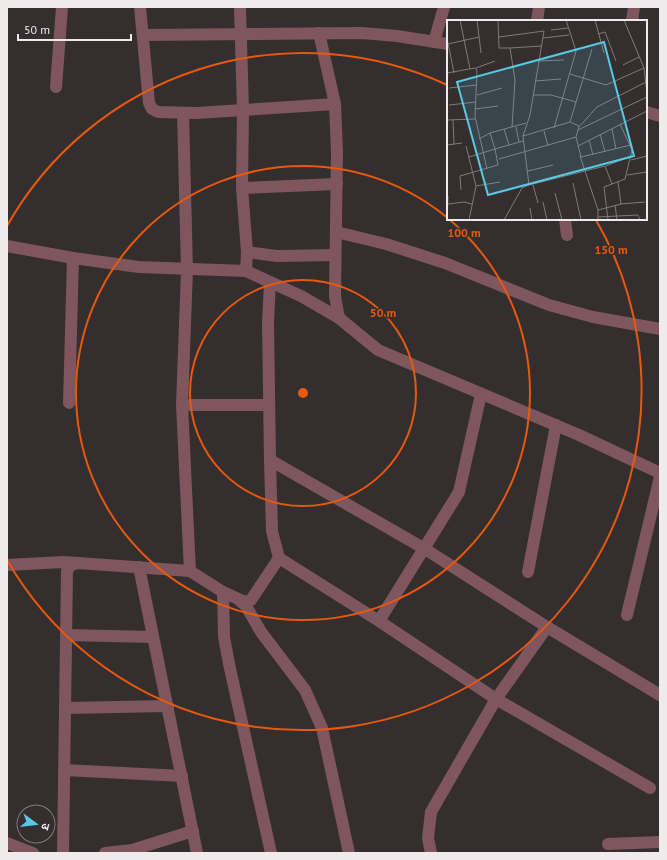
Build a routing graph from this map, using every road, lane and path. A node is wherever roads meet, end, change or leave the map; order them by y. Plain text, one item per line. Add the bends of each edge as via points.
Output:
1 (62, 7) edge
2 (140, 7) edge
3 (240, 7) edge
4 (444, 7) edge
5 (539, 7) edge
6 (634, 7) edge
7 (537, 20) edge
8 (632, 20) edge
9 (319, 33) junction
10 (240, 34) junction
11 (143, 35) junction
12 (434, 42) junction
13 (447, 44) edge
14 (56, 87) dead end
15 (335, 104) junction
16 (243, 110) junction
17 (647, 112) edge
18 (183, 113) junction
19 (660, 116) edge
20 (337, 184) junction
21 (242, 188) junction
22 (565, 220) edge
23 (336, 232) junction
24 (567, 235) dead end
25 (7, 246) edge
26 (247, 252) junction
27 (335, 255) junction
28 (73, 258) junction
29 (187, 270) junction
30 (246, 271) junction
31 (270, 282) junction
32 (339, 318) junction
33 (660, 329) edge
34 (480, 394) junction
35 (68, 403) dead end
36 (182, 405) junction
37 (269, 405) junction
38 (556, 425) junction
39 (270, 460) junction
40 (660, 473) edge
41 (660, 477) edge
42 (425, 549) junction
43 (279, 558) junction
44 (78, 563) junction
45 (7, 566) edge
46 (139, 567) junction
47 (190, 571) junction
48 (528, 572) dead end
49 (223, 592) junction
50 (240, 601) junction
51 (627, 615) dead end
52 (379, 621) junction
53 (547, 627) junction
54 (66, 635) junction
55 (153, 637) junction
56 (660, 696) edge
57 (496, 699) junction
58 (168, 706) junction
59 (65, 708) junction
60 (64, 770) junction
61 (182, 776) junction
62 (650, 788) dead end
63 (193, 831) junction
64 (660, 842) edge
65 (7, 843) edge
66 (608, 844) dead end
67 (33, 853) edge
68 (63, 853) edge
69 (105, 853) edge
70 (198, 853) edge
71 (271, 853) edge
72 (349, 853) edge
73 (431, 853) edge

1 - 14 street
2 - 11 street
3 - 10 street
4 - 12 street
5 - 7 street
6 - 8 street
9 - 10 street
9 - 12 street via 362,33
9 - 15 street
10 - 11 street
10 - 16 street
11 - 18 street via 149,103 152,109 158,112
12 - 13 street
15 - 16 street
15 - 20 street
16 - 18 street
16 - 21 street
17 - 19 street
18 - 29 street
20 - 21 street
20 - 23 street
21 - 26 street
22 - 24 street
23 - 27 street
23 - 33 street via 386,244 444,263 549,305 593,317
25 - 28 street
26 - 27 street via 277,256
26 - 30 street
27 - 32 street via 335,296
28 - 29 street via 139,267
28 - 35 street
29 - 30 street
29 - 36 street
30 - 31 street
31 - 32 street
31 - 37 street
32 - 34 street via 378,350
34 - 38 street
34 - 42 street via 459,492
36 - 37 street
36 - 47 street
37 - 39 street
38 - 40 street
38 - 48 street
39 - 42 street
39 - 43 street via 272,531
41 - 51 street
42 - 52 street
42 - 53 street
43 - 50 street via 251,600
43 - 52 street
44 - 45 street
44 - 46 street
44 - 54 street via 71,565 67,571
46 - 47 street
46 - 55 street
47 - 49 street
49 - 50 street
49 - 71 street via 224,637
50 - 72 street via 305,690 322,728
52 - 57 street
53 - 56 street
53 - 57 street
54 - 55 street
54 - 59 street
55 - 58 street
57 - 62 street
57 - 73 street via 431,812 428,838
58 - 59 street
58 - 61 street
59 - 60 street
60 - 61 street
60 - 68 street
61 - 63 street
63 - 69 street via 132,850
63 - 70 street
64 - 66 street
65 - 67 street

